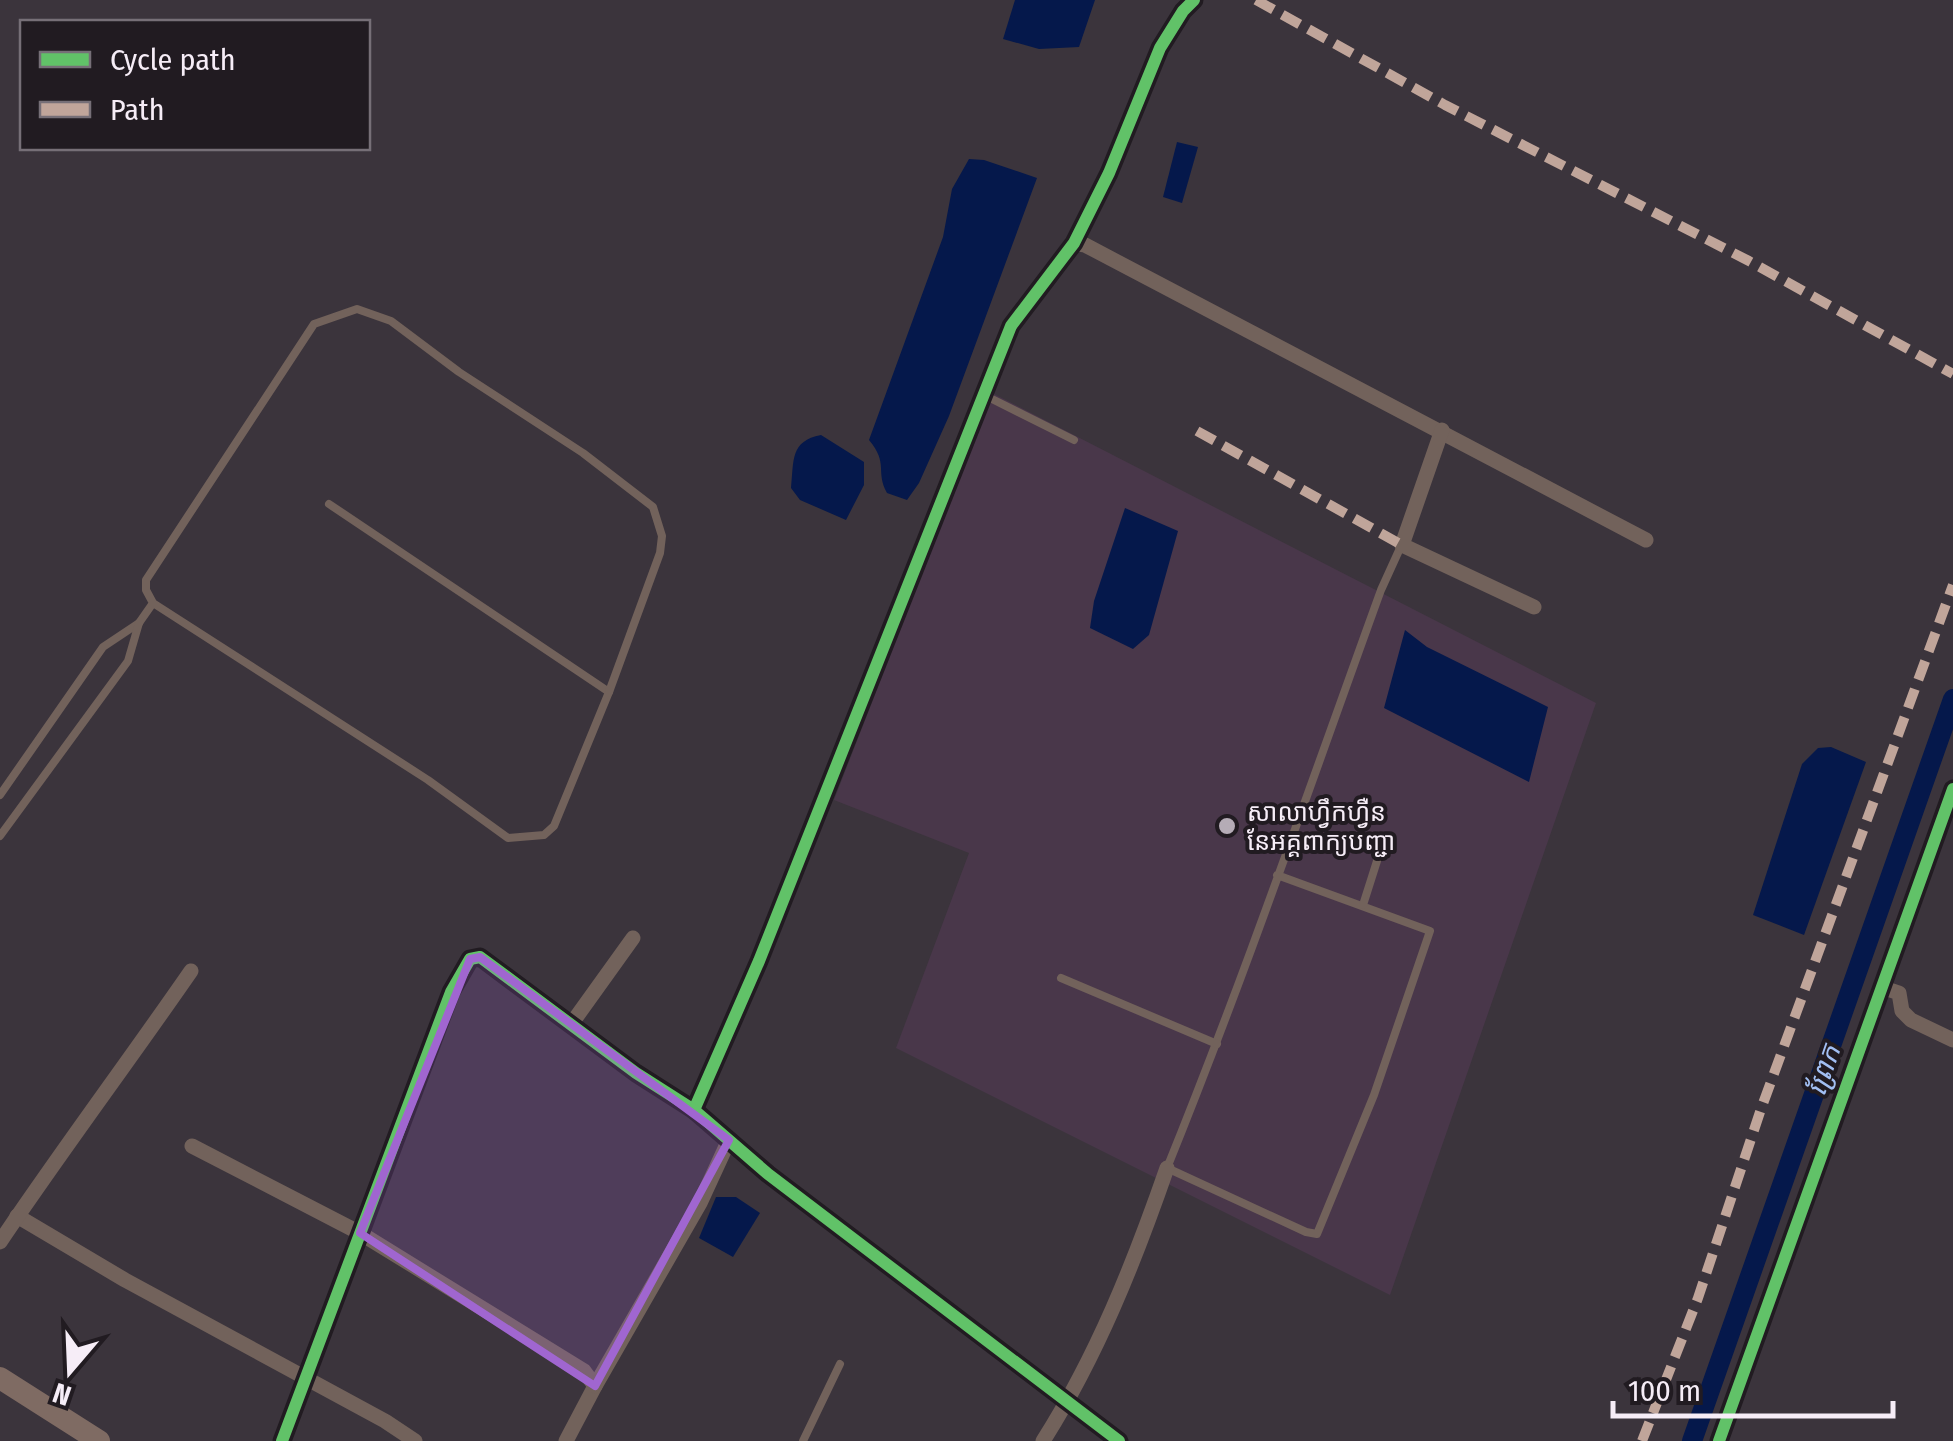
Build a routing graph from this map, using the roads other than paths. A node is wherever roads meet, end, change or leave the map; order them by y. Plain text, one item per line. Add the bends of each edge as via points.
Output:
1 (1194, 0) edge
2 (1074, 242) junction
3 (984, 395) junction
4 (1442, 430) junction
5 (1074, 440) dead end
6 (328, 504) dead end
7 (1646, 540) dead end
8 (1402, 545) junction
9 (153, 603) junction
10 (1534, 607) dead end
11 (139, 623) junction
12 (608, 692) junction
13 (1953, 789) edge
14 (0, 795) edge
15 (0, 836) edge
16 (1377, 861) dead end
17 (1277, 876) junction
18 (1363, 905) junction
19 (633, 938) dead end
20 (191, 971) dead end
21 (1060, 978) dead end
22 (1881, 987) junction
23 (572, 1022) junction
24 (1953, 1040) edge
25 (1217, 1044) junction
26 (694, 1110) junction
27 (729, 1140) junction
28 (192, 1146) dead end
29 (1168, 1168) junction
30 (17, 1216) junction
31 (360, 1233) junction
32 (0, 1242) edge
33 (840, 1364) dead end
34 (305, 1377) junction
35 (0, 1378) edge
36 (595, 1386) junction
37 (1068, 1401) junction
38 (100, 1441) edge
39 (282, 1441) edge
40 (415, 1441) edge
41 (566, 1441) edge
42 (804, 1441) edge
43 (1043, 1441) edge
44 (1119, 1441) edge
45 (1719, 1441) edge

1 - 2 street via 1160,48
2 - 3 street via 1012,326
2 - 4 street
3 - 5 lane
3 - 26 street
4 - 7 street
4 - 8 street
6 - 12 lane
8 - 10 street
8 - 17 lane
9 - 11 lane
9 - 12 lane via 508,838 544,835 554,826
9 - 12 lane via 146,580 314,324 357,309 390,321 653,507 660,553
11 - 14 lane via 103,647
11 - 15 lane via 128,662
13 - 22 street
16 - 18 lane
17 - 18 lane
17 - 25 lane
18 - 29 lane via 1426,928 1430,938 1322,1229 1306,1232
19 - 23 street
20 - 30 street
21 - 25 lane
22 - 24 street via 1899,992 1911,1020
22 - 45 street
23 - 26 street
23 - 31 street via 480,957 470,959 451,992
25 - 29 lane
26 - 27 street
27 - 36 street
27 - 37 street
28 - 31 street
29 - 37 street via 1110,1320
30 - 32 street
30 - 34 street
31 - 34 street
31 - 36 street via 584,1371
33 - 42 lane
34 - 39 street
34 - 40 street
35 - 38 street
36 - 41 street
37 - 43 street
37 - 44 street

